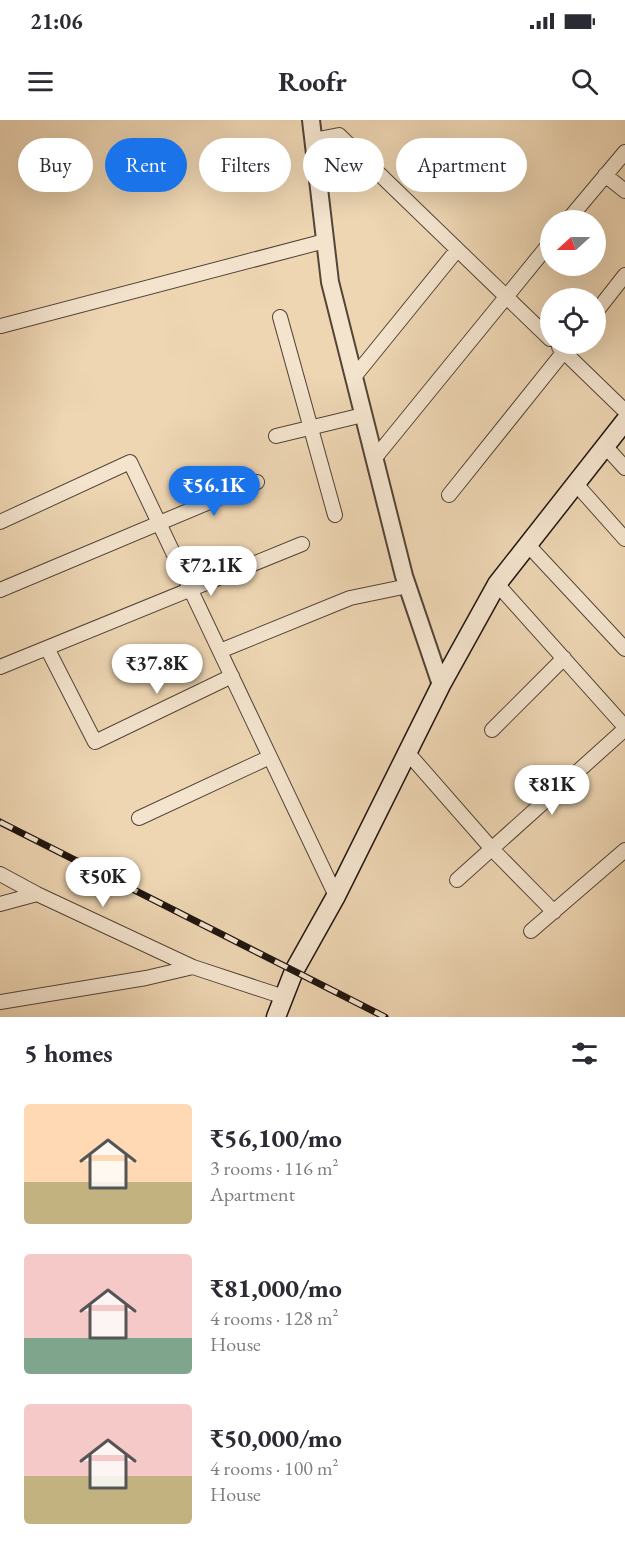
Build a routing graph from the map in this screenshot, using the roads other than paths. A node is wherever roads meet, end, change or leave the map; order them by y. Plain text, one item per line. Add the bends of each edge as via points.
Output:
1 (311, 120) edge
2 (314, 138) edge
3 (324, 138) edge
4 (342, 138) edge
5 (625, 152) edge
6 (604, 175) junction
7 (384, 179) edge
8 (320, 192) edge
9 (625, 192) edge
10 (576, 210) edge
11 (325, 241) junction
12 (457, 250) junction
13 (540, 256) edge
14 (625, 275) edge
15 (507, 297) junction
16 (606, 299) edge
17 (280, 317) dead end
18 (1, 326) edge
19 (540, 329) edge
20 (557, 354) edge
21 (571, 354) edge
22 (354, 377) junction
23 (625, 411) edge
24 (363, 415) junction
25 (625, 421) edge
26 (312, 427) junction
27 (276, 436) dead end
28 (605, 446) junction
29 (374, 459) junction
30 (625, 468) edge
31 (257, 482) dead end
32 (576, 484) junction
33 (448, 495) dead end
34 (335, 515) dead end
35 (0, 522) edge
36 (158, 522) junction
37 (625, 539) edge
38 (302, 544) dead end
39 (528, 545) junction
40 (497, 584) junction
41 (408, 586) junction
42 (0, 590) edge
43 (190, 590) junction
44 (47, 648) junction
45 (625, 649) edge
46 (220, 651) junction
47 (564, 658) junction
48 (0, 667) edge
49 (232, 676) junction
50 (441, 685) junction
51 (625, 728) edge
52 (492, 730) dead end
53 (407, 752) junction
54 (270, 757) junction
55 (139, 818) dead end
56 (492, 849) junction
57 (625, 850) edge
58 (0, 874) edge
59 (457, 880) dead end
60 (37, 894) junction
61 (336, 896) junction
62 (0, 904) edge
63 (554, 912) junction
64 (531, 931) dead end
65 (193, 967) junction
66 (284, 997) junction
67 (0, 1002) edge
68 (276, 1017) edge

1 - 2 street
3 - 4 street via 339,135
5 - 6 street
6 - 9 street
6 - 10 street
7 - 12 street
8 - 11 street
11 - 18 street
11 - 22 street via 330,282
12 - 15 street
12 - 22 street
13 - 15 street
14 - 16 street
15 - 19 street
15 - 29 street
17 - 26 street
20 - 33 street
21 - 23 street
22 - 24 street
24 - 26 street
24 - 29 street
25 - 28 main road
26 - 27 street
26 - 34 street
28 - 30 street
28 - 32 main road
29 - 41 street
31 - 36 street
32 - 37 street
32 - 39 main road
35 - 36 street via 130,462
36 - 42 street
36 - 43 street
38 - 43 street
39 - 40 main road
39 - 45 street
40 - 47 street
40 - 50 main road
41 - 46 street via 350,598
41 - 50 street
43 - 44 street
43 - 46 street
44 - 48 street
44 - 49 street via 95,742
46 - 49 street
47 - 51 street
47 - 52 street
49 - 54 street
50 - 53 main road
51 - 56 street
53 - 56 street
53 - 61 main road
54 - 55 street
54 - 61 street
56 - 59 street
56 - 63 street
57 - 63 street
58 - 60 street
60 - 62 street
60 - 65 street
61 - 66 main road via 294,971
63 - 64 street
65 - 66 street
65 - 67 street
66 - 68 main road

